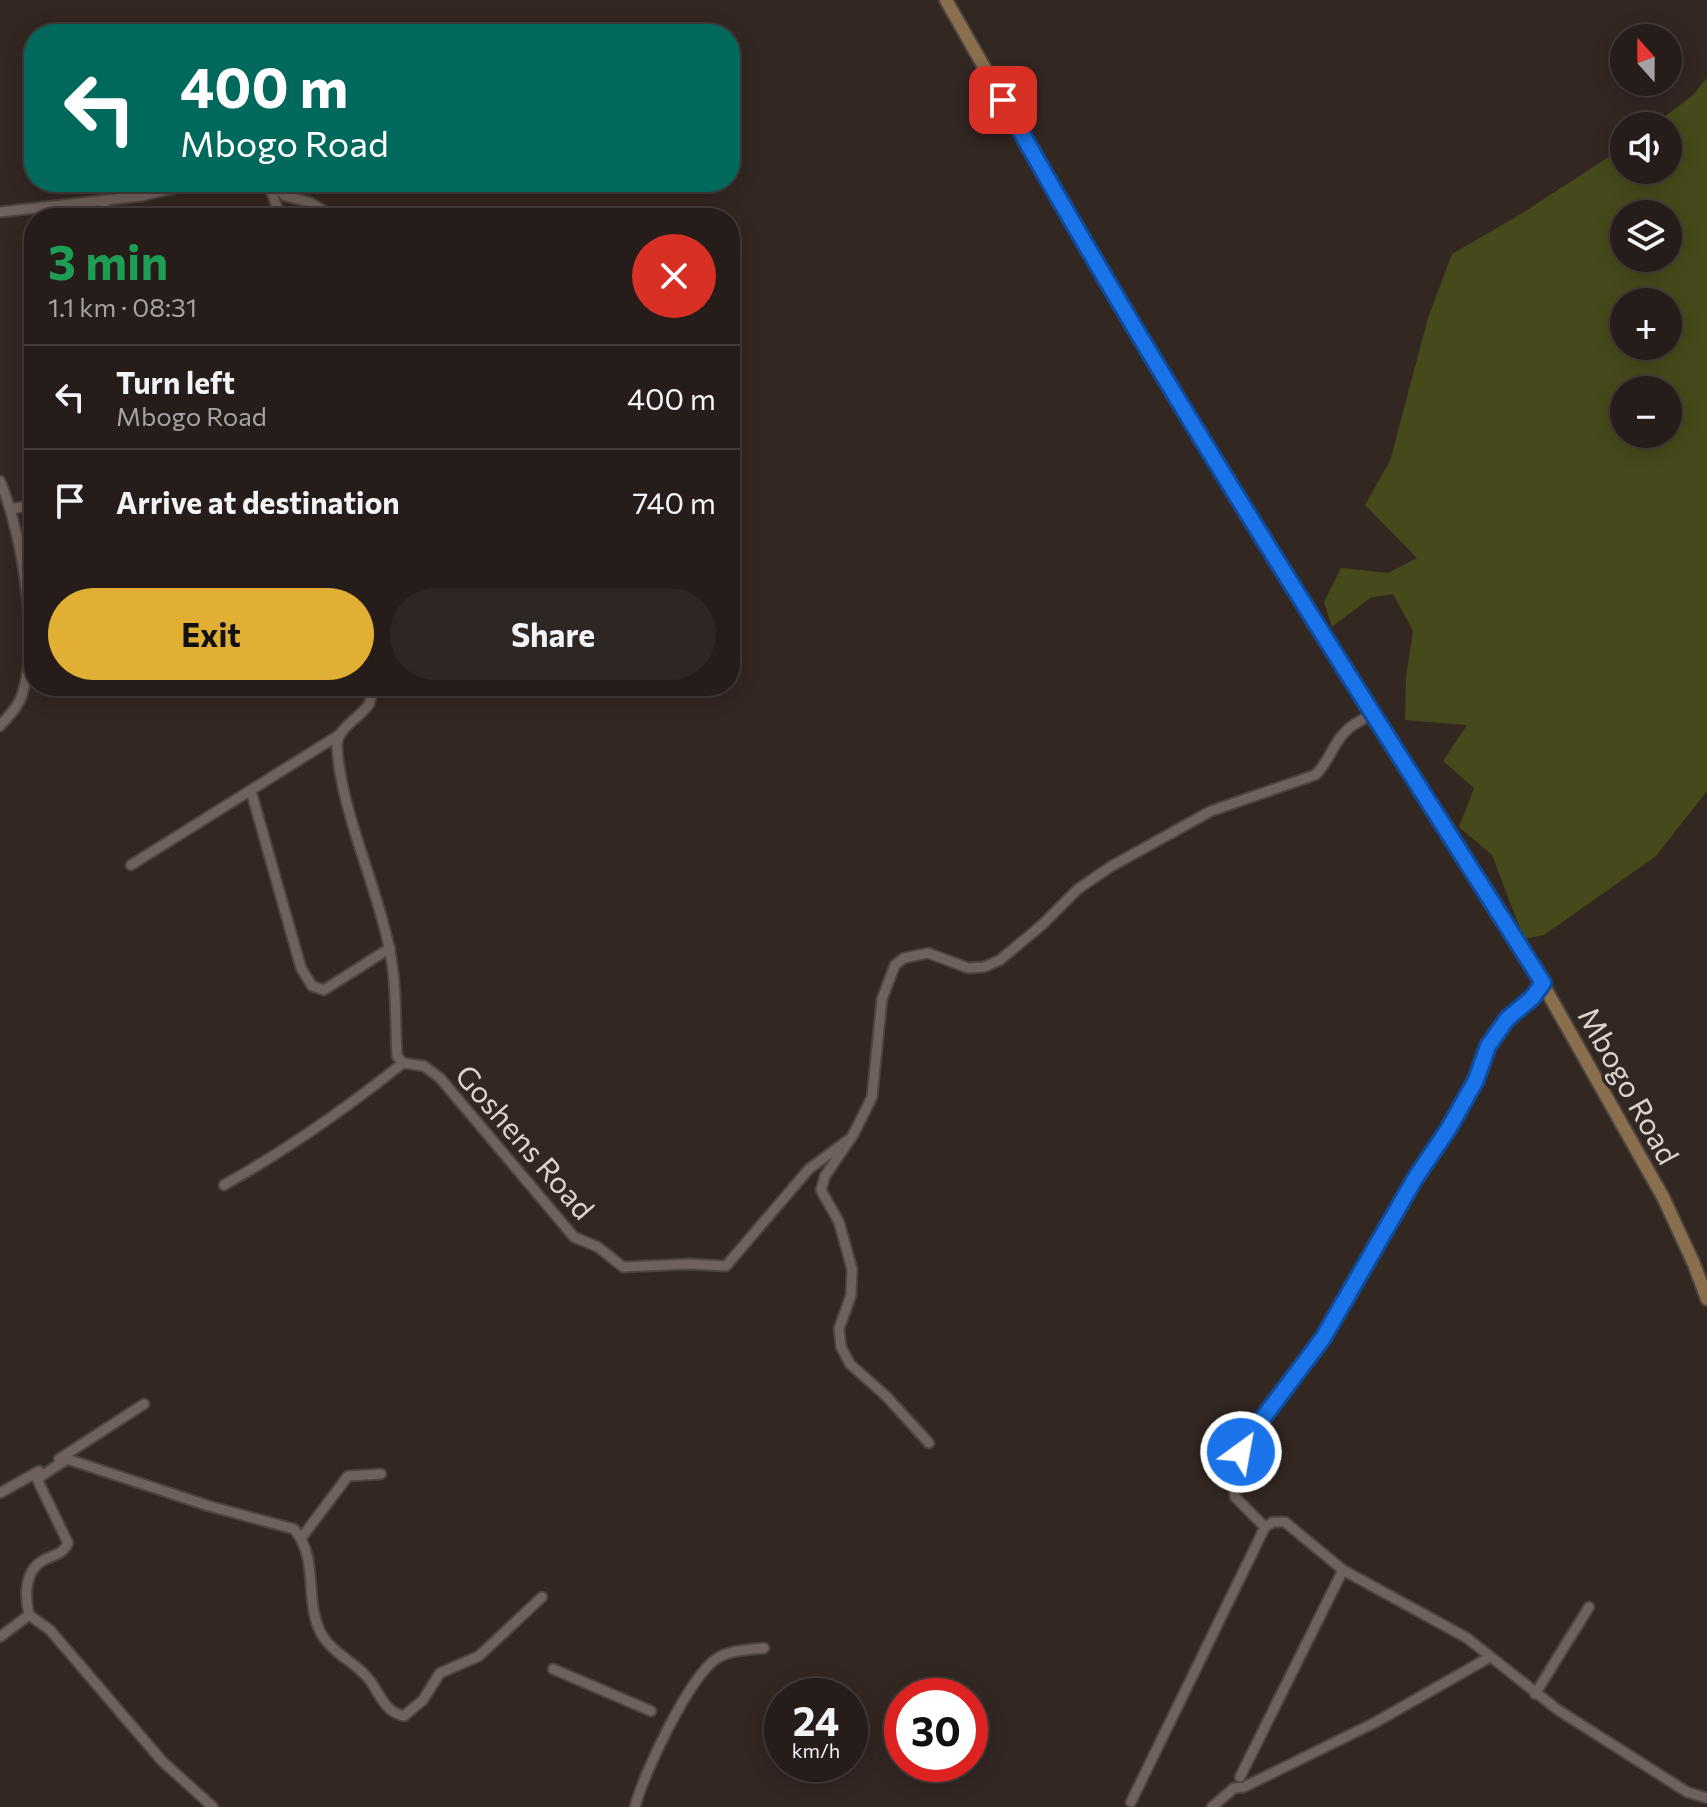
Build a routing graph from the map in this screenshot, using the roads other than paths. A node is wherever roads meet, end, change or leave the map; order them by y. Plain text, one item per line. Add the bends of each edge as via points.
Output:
1 (946, 0) edge
2 (142, 192) edge
3 (158, 192) edge
4 (281, 192) edge
5 (142, 196) junction
6 (103, 200) junction
7 (34, 208) edge
8 (105, 208) edge
9 (319, 208) edge
10 (24, 209) edge
11 (0, 212) edge
12 (0, 481) edge
13 (24, 507) edge
14 (10, 509) junction
15 (24, 579) edge
16 (24, 683) edge
17 (370, 696) edge
18 (1373, 714) junction
19 (0, 726) edge
20 (339, 735) junction
21 (251, 791) junction
22 (131, 865) dead end
23 (390, 948) junction
24 (1543, 983) junction
25 (403, 1063) junction
26 (853, 1135) junction
27 (224, 1185) dead end
28 (1707, 1299) edge
29 (144, 1404) dead end
30 (929, 1443) dead end
31 (381, 1474) dead end
32 (0, 1493) edge
33 (1265, 1527) junction
34 (302, 1537) junction
35 (1343, 1570) junction
36 (542, 1597) dead end
37 (1589, 1607) dead end
38 (29, 1615) junction
39 (0, 1637) edge
40 (764, 1648) dead end
41 (1490, 1657) junction
42 (553, 1669) dead end
43 (1535, 1694) junction
44 (651, 1711) dead end
45 (1240, 1777) dead end
46 (1707, 1798) edge
47 (1131, 1802) dead end
48 (213, 1807) edge
49 (635, 1807) edge
50 (1212, 1807) edge

1 - 18 main road, Mbogo Road via 1143,340
2 - 5 street
3 - 5 street
4 - 9 street
5 - 6 street
6 - 7 street
6 - 8 street
10 - 11 street
12 - 14 street
13 - 14 street
14 - 15 street
16 - 19 street via 18,705
17 - 20 street
18 - 24 main road, Mbogo Road
18 - 26 street via 1346,730 1315,775 1211,811 1110,867 1000,960 968,968 928,953 895,965 882,999 872,1097
20 - 21 street
20 - 23 street via 348,805
21 - 22 street
21 - 23 street via 301,968 312,986 324,990
23 - 25 street via 397,1056
24 - 28 main road, Mbogo Road via 1663,1197
24 - 33 street via 1488,1046 1449,1128 1323,1338 1251,1434 1232,1470 1235,1497
25 - 26 street, Goshens Road via 424,1066 440,1078 574,1237 598,1247 623,1267 726,1266 809,1169
25 - 27 street via 339,1114
26 - 30 street via 821,1184 852,1269 851,1295 839,1329 841,1347 850,1364
29 - 32 street
31 - 34 street via 348,1476
33 - 35 street via 1285,1522
33 - 47 street
34 - 36 street via 314,1614 323,1636 370,1679 395,1714 404,1716 423,1700 440,1673 479,1656
34 - 38 street via 294,1529 67,1459 37,1479 68,1543 29,1574
35 - 41 street via 1467,1638
35 - 45 street
37 - 43 street
38 - 39 street
38 - 48 street via 50,1630 162,1761
40 - 49 street via 723,1654 699,1676 659,1744
41 - 43 street
41 - 50 street via 1376,1722 1234,1788
42 - 44 street
43 - 46 street via 1687,1792

